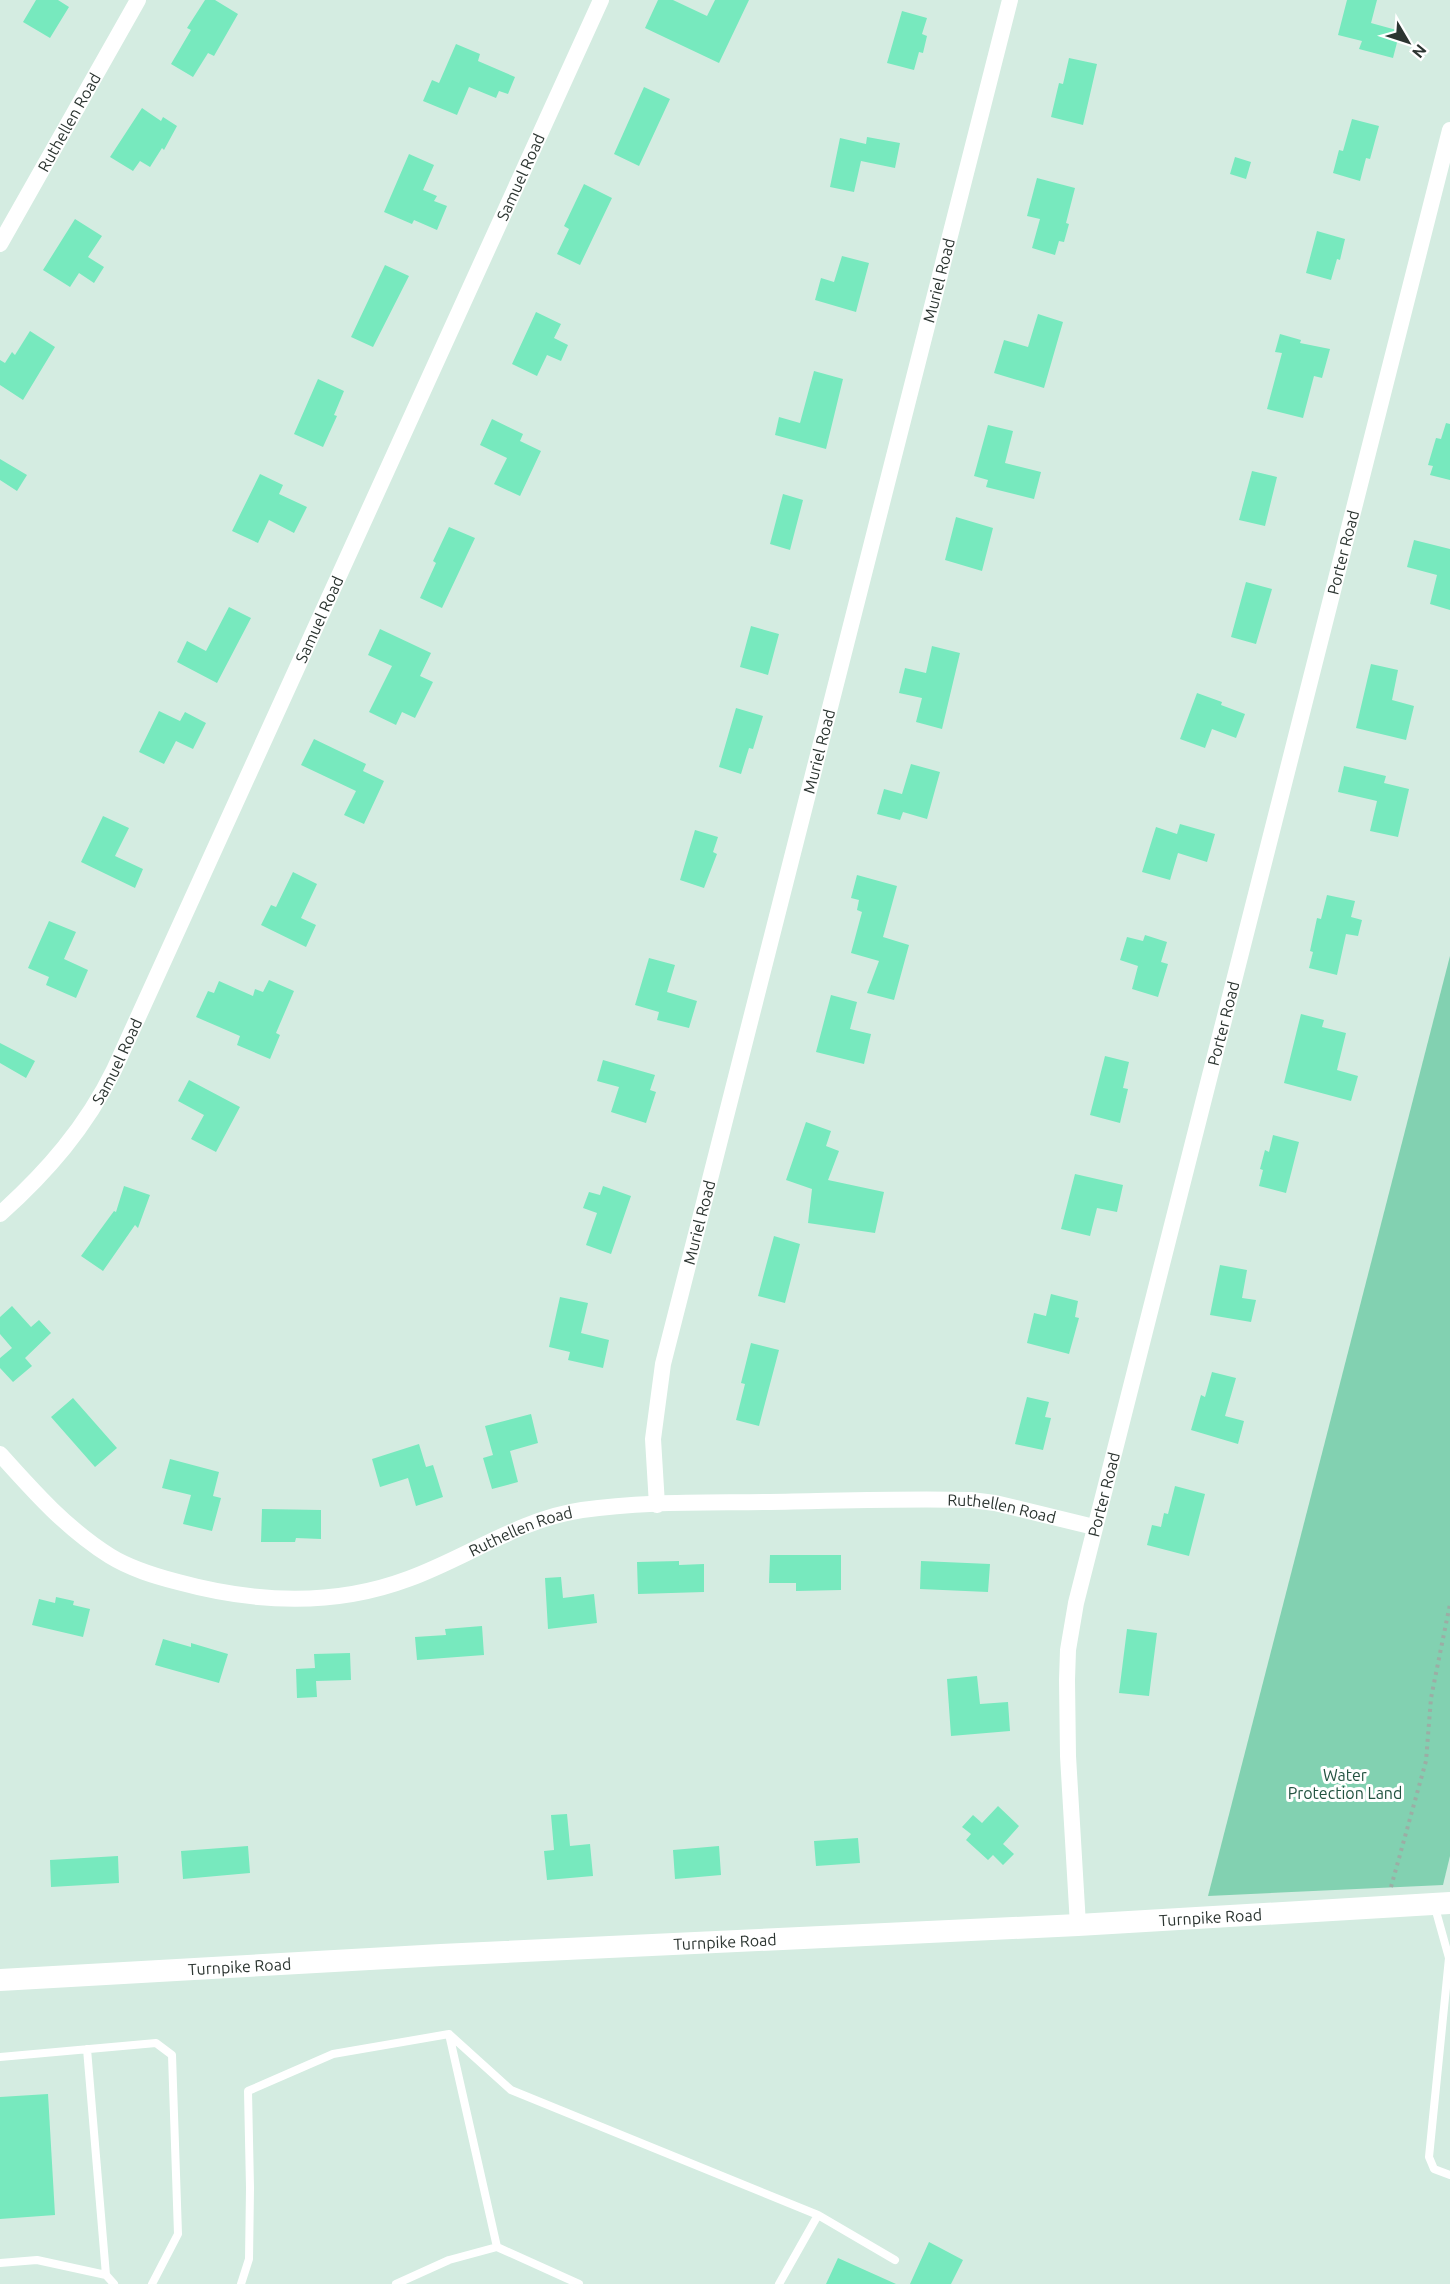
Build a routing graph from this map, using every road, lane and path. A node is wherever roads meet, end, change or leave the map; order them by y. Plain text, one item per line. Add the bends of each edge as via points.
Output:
1 (138, 0) edge
2 (601, 0) edge
3 (1010, 0) edge
4 (1450, 130) edge
5 (0, 244) edge
6 (0, 1214) edge
7 (0, 1454) edge
8 (657, 1505) junction
9 (1094, 1527) junction
10 (1450, 1604) edge
11 (1442, 1903) edge
12 (1386, 1907) junction
13 (1078, 1925) junction
14 (1449, 1959) edge
15 (0, 1980) edge
16 (449, 2034) junction
17 (87, 2049) junction
18 (0, 2057) edge
19 (1450, 2175) edge
20 (818, 2215) junction
21 (497, 2247) junction
22 (895, 2260) dead end
23 (0, 2263) edge
24 (106, 2275) junction
25 (114, 2284) edge
26 (152, 2284) edge
27 (241, 2284) edge
28 (396, 2284) edge
29 (579, 2284) edge
30 (779, 2284) edge

1 - 5 street, Ruthellen Road
2 - 6 street, Samuel Road via 114,1070 93,1110 66,1148
3 - 8 street, Muriel Road via 663,1364 653,1439
4 - 9 street, Porter Road
7 - 8 street, Ruthellen Road via 39,1499 113,1558 172,1581 261,1598 309,1600 366,1592 440,1566 554,1516 591,1509
8 - 9 street, Ruthellen Road via 972,1500
9 - 13 street, Porter Road via 1068,1650 1068,1756
10 - 12 path via 1431,1698 1426,1761
11 - 12 main road, Turnpike Road
11 - 14 lane
12 - 13 main road, Turnpike Road
13 - 15 main road, Turnpike Road
14 - 19 lane via 1429,2157 1434,2169
16 - 20 lane via 511,2090
16 - 21 lane
16 - 27 lane via 333,2054 248,2091 249,2259
17 - 18 lane
17 - 24 lane
17 - 26 lane via 156,2043 172,2055 178,2234
20 - 22 lane
20 - 30 lane
21 - 28 lane via 449,2260
21 - 29 lane
23 - 24 lane via 37,2260
24 - 25 lane

